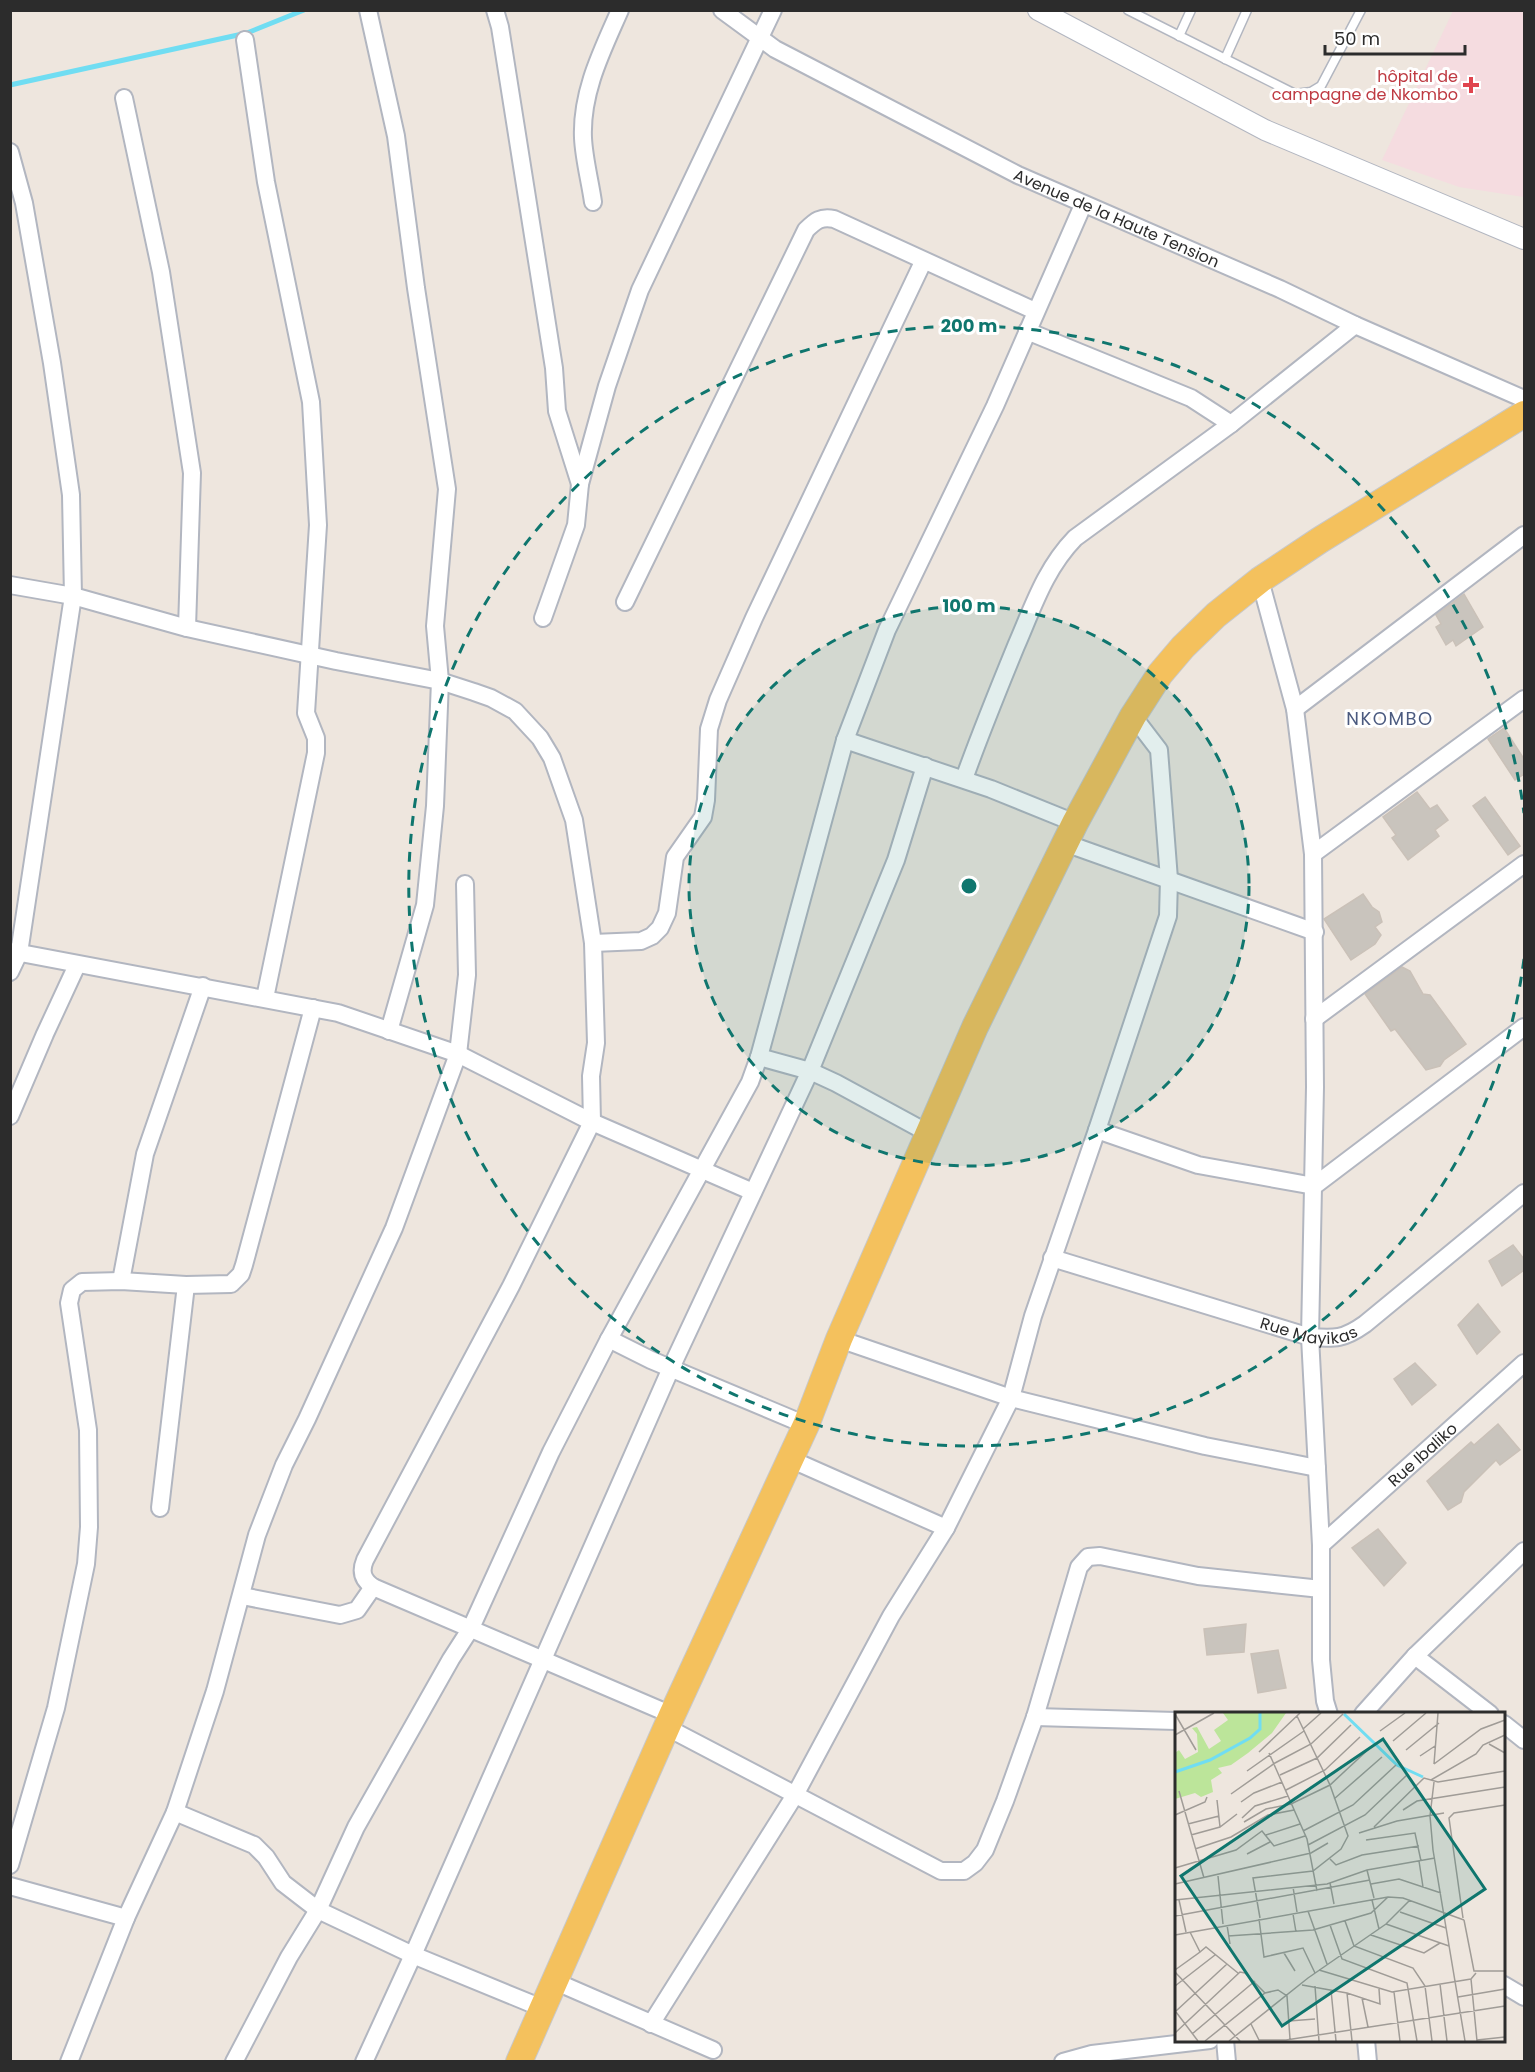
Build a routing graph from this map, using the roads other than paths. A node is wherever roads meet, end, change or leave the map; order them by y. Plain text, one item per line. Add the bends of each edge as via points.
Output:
1 (368, 10) edge
2 (495, 10) edge
3 (620, 10) edge
4 (722, 10) edge
5 (773, 10) edge
6 (1038, 10) edge
7 (1128, 10) edge
8 (1191, 10) edge
9 (1247, 10) edge
10 (1361, 10) edge
11 (1179, 36) junction
12 (760, 39) junction
13 (245, 40) dead end
14 (1225, 59) junction
15 (124, 98) dead end
16 (10, 152) edge
17 (593, 202) dead end
18 (1083, 205) junction
19 (1524, 239) edge
20 (923, 262) junction
21 (1035, 311) junction
22 (1356, 325) junction
23 (1027, 331) junction
24 (1524, 399) edge
25 (1524, 414) edge
26 (1231, 424) junction
27 (580, 484) junction
28 (1524, 534) edge
29 (1260, 580) junction
30 (10, 585) edge
31 (73, 596) junction
32 (625, 602) dead end
33 (543, 618) dead end
34 (187, 628) junction
35 (310, 656) junction
36 (440, 681) junction
37 (1524, 699) edge
38 (1295, 709) junction
39 (1133, 716) junction
40 (845, 740) junction
41 (925, 766) junction
42 (964, 779) junction
43 (1070, 833) junction
44 (1313, 854) junction
45 (1524, 864) edge
46 (1169, 879) junction
47 (465, 884) dead end
48 (1315, 932) junction
49 (593, 943) junction
50 (15, 952) edge
51 (77, 965) junction
52 (10, 972) edge
53 (203, 986) junction
54 (266, 998) junction
55 (313, 1008) junction
56 (1314, 1019) junction
57 (1524, 1028) edge
58 (389, 1031) junction
59 (458, 1054) junction
60 (759, 1057) junction
61 (810, 1071) junction
62 (10, 1116) edge
63 (592, 1122) junction
64 (1097, 1130) junction
65 (928, 1133) junction
66 (701, 1170) junction
67 (1314, 1186) junction
68 (753, 1192) junction
69 (1524, 1193) edge
70 (1052, 1258) junction
71 (122, 1281) junction
72 (186, 1286) junction
73 (1310, 1337) junction
74 (609, 1339) junction
75 (839, 1339) junction
76 (1524, 1364) edge
77 (671, 1368) junction
78 (1011, 1398) junction
79 (806, 1425) junction
80 (790, 1459) junction
81 (1317, 1468) junction
82 (160, 1508) dead end
83 (946, 1528) junction
84 (1320, 1545) junction
85 (1521, 1560) edge
86 (373, 1587) junction
87 (1321, 1588) junction
88 (242, 1596) junction
89 (471, 1628) junction
90 (1415, 1656) junction
91 (542, 1661) junction
92 (1329, 1712) edge
93 (1364, 1712) edge
94 (1489, 1712) edge
95 (1035, 1717) junction
96 (669, 1721) junction
97 (1175, 1721) edge
98 (1505, 1726) edge
99 (1524, 1740) edge
100 (795, 1795) junction
101 (175, 1812) junction
102 (10, 1865) edge
103 (10, 1886) edge
104 (318, 1910) junction
105 (126, 1918) junction
106 (413, 1955) junction
107 (554, 1981) junction
108 (1505, 1986) edge
109 (1524, 1997) edge
110 (542, 2008) junction
111 (651, 2024) junction
112 (1197, 2042) edge
113 (1225, 2042) edge
114 (1366, 2042) edge
115 (713, 2049) dead end
116 (1092, 2058) edge
117 (69, 2061) edge
118 (234, 2061) edge
119 (364, 2061) edge
120 (519, 2061) edge
121 (1063, 2061) edge
122 (1227, 2061) edge
123 (1368, 2061) edge

1 - 36 street via 396,136 447,489 435,626
2 - 27 street via 552,357 557,411
3 - 17 street via 587,96 583,138
4 - 12 street, Avenue de la Haute Tension
5 - 12 street
6 - 19 street via 1265,130
7 - 11 lane
8 - 11 lane
9 - 14 lane
10 - 14 lane via 1321,86 1311,92 1294,94
11 - 14 lane
12 - 18 street, Avenue de la Haute Tension via 800,63
12 - 27 street via 640,290 607,386
13 - 35 street via 266,182 311,402 318,525
15 - 34 street via 161,272 192,473
16 - 31 street via 24,203 52,363 69,484
18 - 21 street
18 - 22 street, Avenue de la Haute Tension
20 - 21 street
20 - 32 street via 826,217 806,230
20 - 49 street via 711,716 703,817 675,857 667,913 660,928 641,941
21 - 23 street
22 - 24 street, Avenue de la Haute Tension
22 - 26 street
23 - 26 street via 1191,398
23 - 40 street via 887,630
25 - 29 main road
26 - 42 street via 1088,528 1060,554 1045,577
27 - 33 street via 576,525
28 - 38 street
29 - 38 street
29 - 39 main road via 1183,647
30 - 31 street
31 - 34 street
31 - 50 street
34 - 35 street
35 - 36 street
35 - 54 street via 306,713 316,738 316,753
36 - 49 street via 491,698 515,711 552,758 574,820
36 - 58 street via 435,806 425,905
37 - 44 street
38 - 44 street
39 - 43 main road
39 - 46 street via 1159,750
40 - 41 street
40 - 60 street
41 - 42 street
41 - 61 street via 896,860
42 - 43 street
43 - 46 street
43 - 65 main road
44 - 48 street
45 - 56 street
46 - 48 street
46 - 64 street via 1168,916
47 - 59 street via 467,975
48 - 56 street
49 - 63 street via 596,1043 591,1076
50 - 51 street
50 - 52 street
51 - 53 street
51 - 62 street
53 - 54 street
53 - 71 street via 145,1154
54 - 55 street
55 - 58 street
55 - 72 street via 241,1275 231,1284
56 - 67 street
57 - 67 street
58 - 59 street
59 - 63 street
59 - 88 street via 394,1228 284,1466 257,1534
60 - 61 street
60 - 66 street via 750,1082
61 - 65 street
61 - 68 street
63 - 66 street
63 - 86 street via 511,1286 365,1560 365,1581
64 - 67 street via 1198,1165
64 - 70 street
65 - 75 main road
66 - 68 street
66 - 74 street
67 - 73 street
68 - 77 street
69 - 73 street, Rue Mayikas via 1350,1335 1335,1339
70 - 73 street, Rue Mayikas
70 - 78 street
71 - 72 street
71 - 102 street via 82,1282 70,1296 88,1430 86,1564 56,1708
72 - 82 street
73 - 81 street
74 - 77 street
74 - 89 street via 551,1452
75 - 78 street
75 - 79 main road
76 - 84 street, Rue Ibaliko
77 - 79 street
77 - 91 street
78 - 81 street via 1205,1446
78 - 83 street
79 - 80 main road
80 - 83 street
80 - 96 main road
81 - 84 street
83 - 100 street via 891,1616
84 - 87 street
85 - 90 street
86 - 88 street via 357,1610 340,1615
86 - 89 street
87 - 92 street via 1321,1660
87 - 95 street via 1198,1576 1100,1556 1088,1557 1078,1567
88 - 101 street
89 - 91 street
89 - 104 street via 356,1827
90 - 93 street
90 - 94 street
91 - 96 street
91 - 106 street
95 - 97 street
95 - 100 street via 985,1851 964,1872 941,1871
96 - 100 street
96 - 107 main road
98 - 99 street
100 - 111 street
101 - 104 street via 254,1845 284,1883
101 - 105 street
103 - 105 street
104 - 106 street
104 - 118 street
105 - 117 street
106 - 110 street
106 - 119 street
107 - 110 main road
107 - 111 street
108 - 109 street
110 - 120 main road
111 - 115 street
112 - 116 street
113 - 122 street
114 - 123 street
116 - 121 street

